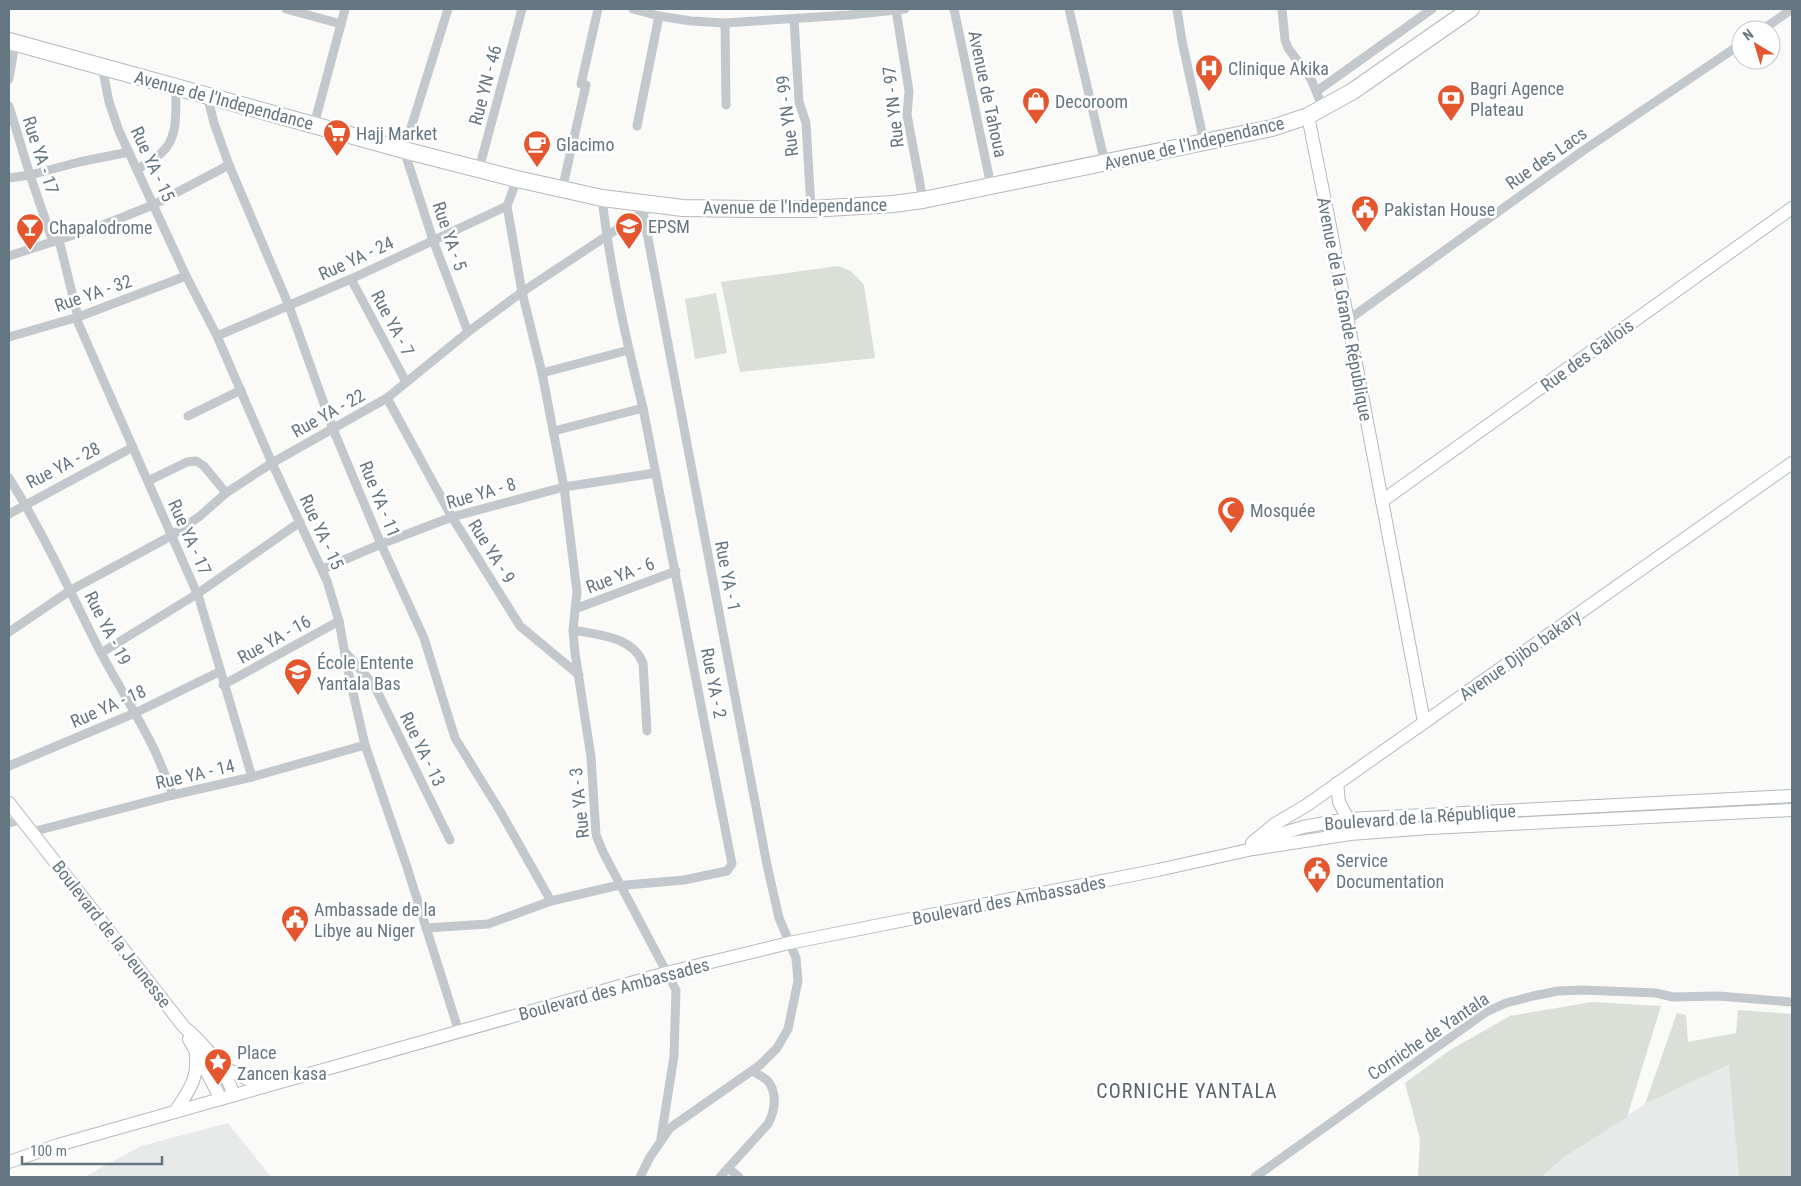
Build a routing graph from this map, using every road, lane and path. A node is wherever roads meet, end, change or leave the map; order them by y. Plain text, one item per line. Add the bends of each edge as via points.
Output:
1 (286, 9) edge
2 (345, 9) edge
3 (448, 9) edge
4 (522, 9) edge
5 (598, 9) edge
6 (633, 9) edge
7 (954, 9) edge
8 (1069, 9) edge
9 (1178, 9) edge
10 (1282, 9) edge
11 (1432, 9) edge
12 (1792, 9) edge
13 (901, 10) edge
14 (1463, 11) edge
15 (659, 16) junction
16 (794, 19) junction
17 (1776, 20) edge
18 (724, 23) junction
19 (341, 24) junction
20 (12, 42) edge
21 (1731, 51) edge
22 (102, 66) junction
23 (9, 79) edge
24 (176, 87) junction
25 (1317, 91) junction
26 (207, 95) junction
27 (726, 105) dead end
28 (9, 106) edge
29 (1323, 108) junction
30 (1308, 116) junction
31 (314, 125) junction
32 (637, 126) dead end
33 (1204, 142) junction
34 (404, 150) junction
35 (129, 152) junction
36 (1105, 163) junction
37 (229, 165) junction
38 (138, 169) junction
39 (479, 169) junction
40 (30, 175) junction
41 (9, 178) edge
42 (517, 179) junction
43 (991, 186) junction
44 (562, 190) junction
45 (602, 198) junction
46 (923, 200) junction
47 (153, 205) junction
48 (507, 206) junction
49 (1792, 208) edge
50 (648, 209) junction
51 (811, 209) junction
52 (606, 237) junction
53 (433, 240) junction
54 (56, 241) junction
55 (9, 255) edge
56 (186, 276) junction
57 (351, 279) junction
58 (522, 292) junction
59 (289, 306) junction
60 (77, 317) junction
61 (1348, 320) junction
62 (468, 332) junction
63 (217, 336) junction
64 (9, 337) edge
65 (629, 350) junction
66 (542, 373) junction
67 (406, 382) junction
68 (241, 390) junction
69 (387, 398) junction
70 (644, 408) junction
71 (188, 416) dead end
72 (334, 429) junction
73 (554, 431) junction
74 (133, 447) junction
75 (272, 463) junction
76 (1792, 463) edge
77 (655, 473) junction
78 (9, 478) edge
79 (148, 482) junction
80 (564, 487) junction
81 (226, 493) junction
82 (1382, 502) junction
83 (24, 504) junction
84 (9, 514) edge
85 (452, 518) junction
86 (300, 522) junction
87 (171, 536) junction
88 (380, 544) junction
89 (322, 569) junction
90 (676, 571) junction
91 (71, 590) junction
92 (197, 594) junction
93 (575, 609) junction
94 (340, 621) junction
95 (573, 630) junction
96 (9, 632) edge
97 (345, 651) junction
98 (101, 653) junction
99 (219, 672) junction
100 (579, 675) junction
101 (223, 685) junction
102 (135, 713) junction
103 (1424, 722) junction
104 (647, 730) dead end
105 (365, 746) junction
106 (9, 766) edge
107 (252, 777) junction
108 (1337, 783) junction
109 (173, 795) junction
110 (1792, 796) edge
111 (1744, 799) junction
112 (9, 803) edge
113 (1792, 810) edge
114 (1616, 813) junction
115 (1742, 813) junction
116 (1428, 815) junction
117 (22, 819) junction
118 (1348, 819) junction
119 (9, 823) edge
120 (1429, 828) junction
121 (32, 832) junction
122 (1350, 834) junction
123 (450, 840) dead end
124 (1253, 846) junction
125 (1229, 854) joint
126 (620, 885) junction
127 (551, 901) junction
128 (426, 928) junction
129 (789, 943) junction
130 (666, 973) junction
131 (1792, 1002) edge
132 (184, 1027) junction
133 (459, 1032) junction
134 (196, 1051) junction
135 (217, 1064) junction
136 (753, 1070) junction
137 (264, 1087) junction
138 (227, 1097) junction
139 (176, 1112) junction
140 (660, 1140) junction
141 (9, 1162) edge
142 (728, 1168) junction
143 (640, 1177) edge
144 (720, 1177) edge
145 (739, 1177) edge
146 (1255, 1177) edge

1 - 19 street
2 - 19 street
3 - 34 street
4 - 39 street, Rue YN - 46
5 - 44 street
6 - 15 street
7 - 43 street, Avenue de Tahoua
8 - 36 street
9 - 33 street
10 - 25 street via 1288,48
11 - 25 street
12 - 17 street
13 - 16 street
13 - 46 street, Rue YN - 97 via 909,91 907,115
14 - 29 highway, Avenue de l'Independance via 1353,91
15 - 18 street
15 - 32 street
16 - 18 street
16 - 51 street, Rue YN - 99
18 - 27 street
19 - 31 street
20 - 22 highway, Avenue de l'Independance
20 - 23 street
21 - 61 street, Rue des Lacs via 1584,150
22 - 24 highway, Avenue de l'Independance
22 - 35 street, Rue YA - 15 via 112,115
24 - 26 highway, Avenue de l'Independance
24 - 38 street via 175,126 170,142 161,153
25 - 29 street
26 - 31 highway, Avenue de l'Independance
26 - 37 street, Rue YA - 11
28 - 40 street, Rue YA - 17
29 - 30 highway, Avenue de l'Independance
30 - 33 highway, Avenue de l'Independance via 1272,128
30 - 61 main road, Avenue de la Grande République
31 - 34 highway, Avenue de l'Independance
33 - 36 highway, Avenue de l'Independance
34 - 39 highway, Avenue de l'Independance
34 - 53 street, Rue YA - 5
35 - 38 street, Rue YA - 15
35 - 40 street
36 - 43 highway, Avenue de l'Independance
37 - 47 street
37 - 59 street, Rue YA - 11
38 - 47 street, Rue YA - 15
39 - 42 highway, Avenue de l'Independance
40 - 41 street
40 - 54 street, Rue YA - 17
42 - 44 highway, Avenue de l'Independance
42 - 48 street
43 - 46 highway, Avenue de l'Independance
44 - 45 highway, Avenue de l'Independance
45 - 50 highway, Avenue de l'Independance
45 - 52 street, Rue YA - 2
46 - 51 highway, Avenue de l'Independance
47 - 54 street
47 - 56 street, Rue YA - 15
48 - 53 street, Rue YA - 24
48 - 58 street, Rue YA - 3
49 - 82 main road, Rue des Gallois
50 - 51 highway, Avenue de l'Independance
50 - 52 street, Rue YA - 22
50 - 129 street, Rue YA - 1 via 767,865 779,918
52 - 58 street, Rue YA - 22
52 - 65 street, Rue YA - 2
53 - 57 street, Rue YA - 24
53 - 62 street, Rue YA - 5
54 - 55 street
54 - 60 street, Rue YA - 17
56 - 60 street, Rue YA - 32
56 - 63 street, Rue YA - 15
57 - 59 street, Rue YA - 24
57 - 67 street, Rue YA - 7
58 - 62 street, Rue YA - 22
58 - 66 street, Rue YA - 3
59 - 63 street, Rue YA - 24
59 - 72 street, Rue YA - 11
60 - 64 street, Rue YA - 32
60 - 74 street, Rue YA - 17
61 - 82 main road, Avenue de la Grande République
62 - 67 street, Rue YA - 22
63 - 68 street, Rue YA - 15
65 - 66 street
65 - 70 street, Rue YA - 2
66 - 73 street, Rue YA - 3
67 - 69 street, Rue YA - 22
68 - 71 street
68 - 75 street, Rue YA - 15
69 - 72 street, Rue YA - 22
69 - 85 street, Rue YA - 9
70 - 73 street
70 - 77 street, Rue YA - 2
72 - 75 street, Rue YA - 22
72 - 88 street, Rue YA - 11
73 - 80 street, Rue YA - 3
74 - 79 street, Rue YA - 17
74 - 83 street, Rue YA - 28
75 - 81 street, Rue YA - 22
75 - 86 street, Rue YA - 15
76 - 103 main road, Avenue Djibo bakary
77 - 80 street, Rue YA - 8
77 - 90 street, Rue YA - 2
78 - 83 street, Rue YA - 19
79 - 81 street via 196,460
79 - 87 street, Rue YA - 17
80 - 85 street, Rue YA - 8
80 - 93 street, Rue YA - 3 via 577,592
81 - 87 street, Rue YA - 22
82 - 103 main road, Avenue de la Grande République
83 - 84 street, Rue YA - 28
83 - 91 street, Rue YA - 19
85 - 88 street, Rue YA - 8
85 - 100 street, Rue YA - 9 via 520,626
86 - 89 street, Rue YA - 15
86 - 92 street
87 - 91 street, Rue YA - 22
87 - 92 street, Rue YA - 17
88 - 89 street, Rue YA - 8
88 - 127 street, Rue YA - 11 via 424,638 455,738
89 - 94 street, Rue YA - 15
90 - 93 street, Rue YA - 6
90 - 126 street, Rue YA - 2 via 732,864 727,871 684,880
91 - 96 street, Rue YA - 22
91 - 98 street, Rue YA - 19
92 - 98 street
92 - 99 street, Rue YA - 17
93 - 95 street, Rue YA - 3
94 - 97 street, Rue YA - 15
94 - 101 street, Rue YA - 16
95 - 100 street, Rue YA - 3
95 - 104 street via 624,642 640,655
97 - 105 street, Rue YA - 15
97 - 123 street, Rue YA - 13 via 374,685
98 - 102 street, Rue YA - 19
99 - 101 street, Rue YA - 17
99 - 102 street, Rue YA - 18
100 - 126 street, Rue YA - 3 via 596,834
101 - 107 street, Rue YA - 17
102 - 106 street, Rue YA - 18
102 - 109 street, Rue YA - 19
103 - 108 main road, Avenue Djibo bakary
105 - 107 street, Rue YA - 14
105 - 128 street, Rue YA - 15
107 - 109 street, Rue YA - 14
108 - 118 main road via 1339,802
108 - 124 main road, Avenue Djibo bakary via 1267,830
109 - 121 street, Rue YA - 14
110 - 111 main road, Boulevard de la République
111 - 114 main road, Boulevard de la République
111 - 115 main road
112 - 117 main road, Boulevard de la Jeunesse
113 - 115 main road, Boulevard de la République
114 - 115 main road, Boulevard de la République
114 - 116 main road, Boulevard de la République
114 - 120 main road, Boulevard de la République
116 - 118 main road, Boulevard de la République
116 - 120 main road
117 - 119 street
117 - 121 main road, Boulevard de la Jeunesse
118 - 122 main road
118 - 124 main road, Boulevard de la République via 1303,827
120 - 122 main road, Boulevard de la République
121 - 132 main road, Boulevard de la Jeunesse
122 - 124 main road, Boulevard de la République
124 - 125 main road, Boulevard de la République
125 - 129 main road, Boulevard des Ambassades
126 - 127 street, Rue YA - 2
126 - 130 street, Rue YA - 3
127 - 128 street, Rue YA - 2 via 488,924
128 - 133 street, Rue YA - 15
129 - 130 main road, Boulevard des Ambassades
129 - 136 street via 796,958 798,981 788,1029 777,1048
130 - 133 main road, Boulevard des Ambassades
130 - 140 street, Rue YA - 3 via 676,990 674,1056
131 - 146 street, Corniche de Yantala via 1582,990 1549,993 1506,1003 1486,1012
132 - 134 main road
132 - 135 main road, Boulevard de la Jeunesse
133 - 137 main road, Boulevard des Ambassades
134 - 138 main road
134 - 139 main road via 195,1079
135 - 137 main road
135 - 138 main road, Boulevard de la Jeunesse via 230,1085
136 - 140 street via 670,1128
136 - 142 street via 770,1085 775,1105 773,1115
137 - 138 main road, Boulevard des Ambassades
138 - 139 main road, Boulevard des Ambassades
139 - 141 main road, Boulevard des Ambassades
140 - 143 street
142 - 144 street
142 - 145 street

